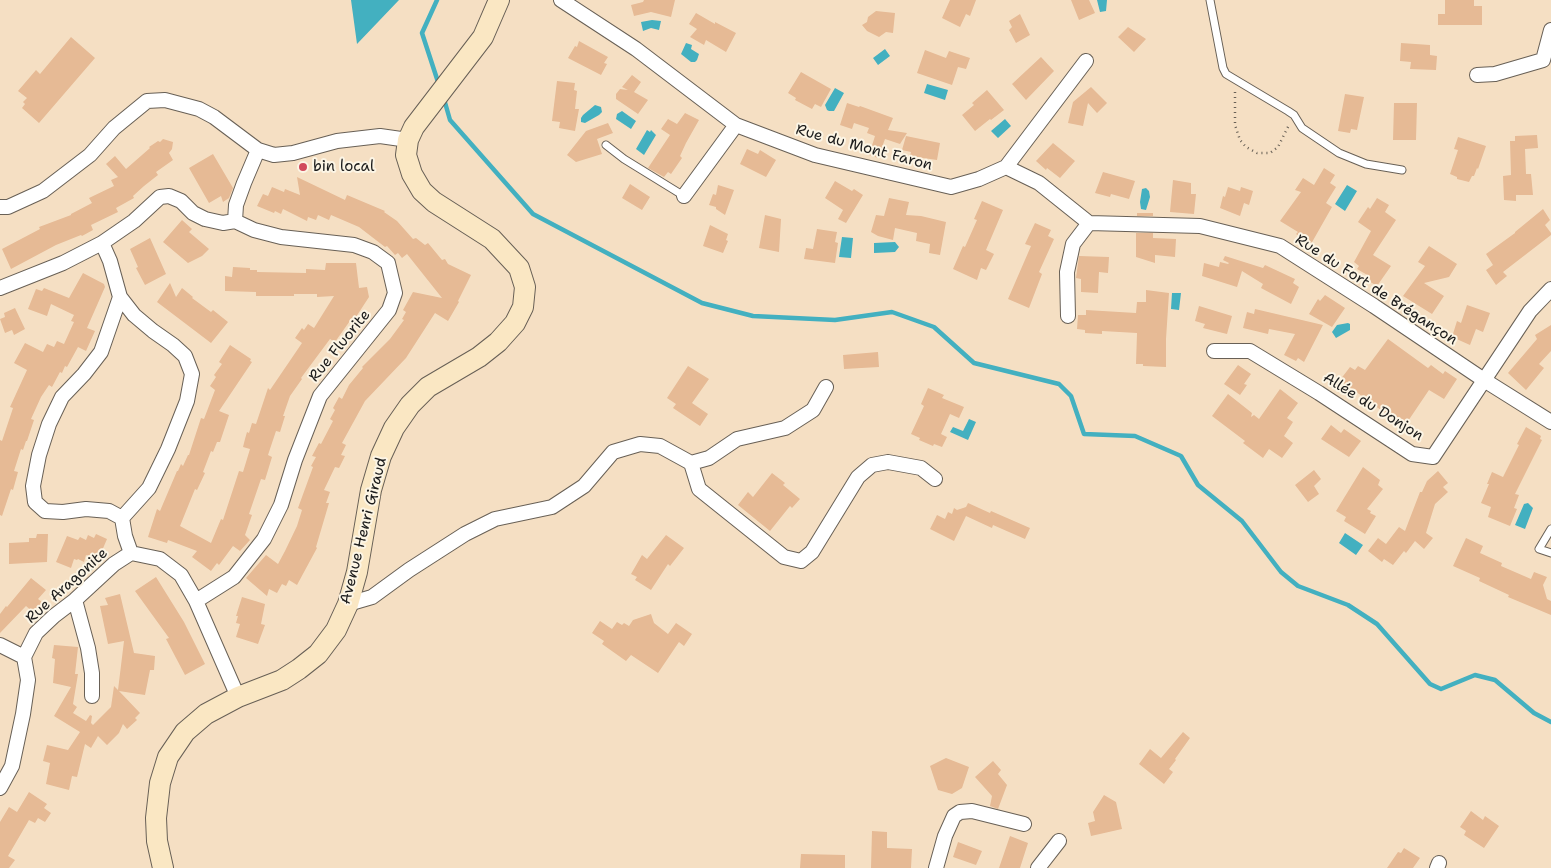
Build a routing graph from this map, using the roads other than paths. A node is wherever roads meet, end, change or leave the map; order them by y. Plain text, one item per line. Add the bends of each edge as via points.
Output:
1 (499, 0) edge
2 (561, 0) edge
3 (1210, 0) edge
4 (1551, 30) edge
5 (1086, 61) dead end
6 (1477, 75) dead end
7 (736, 125) junction
8 (411, 134) junction
9 (606, 145) dead end
10 (258, 150) junction
11 (1006, 167) junction
12 (1402, 170) dead end
13 (684, 196) joint
14 (0, 207) edge
15 (235, 221) junction
16 (1089, 223) junction
17 (102, 243) junction
18 (0, 288) edge
19 (1551, 289) edge
20 (120, 297) junction
21 (1068, 316) dead end
22 (1214, 352) dead end
23 (1484, 380) junction
24 (826, 387) dead end
25 (1551, 422) edge
26 (691, 463) junction
27 (935, 479) dead end
28 (122, 518) junction
29 (1551, 529) edge
30 (131, 553) junction
31 (1551, 553) edge
32 (75, 600) junction
33 (196, 601) junction
34 (348, 604) junction
35 (0, 646) edge
36 (24, 657) junction
37 (92, 696) dead end
38 (238, 697) junction
39 (1, 786) edge
40 (1024, 824) dead end
41 (1059, 841) dead end
42 (163, 868) edge
43 (936, 868) edge
44 (1038, 868) edge

1 - 8 street via 483,37
2 - 7 street, Rue du Mont Faron via 636,49
3 - 12 lane via 1226,74 1294,115 1302,128 1338,153 1366,164
4 - 6 street via 1543,60 1495,74
5 - 11 street, Rue du Mont Faron
7 - 11 street, Rue du Mont Faron via 815,155 951,187
7 - 13 street
8 - 10 street via 337,141 294,153 274,155
8 - 34 street, Avenue Henri Giraud via 406,155 422,191 492,239 519,268 525,297 520,316 498,342 480,357 428,387 394,428 371,490
9 - 13 lane
10 - 14 street via 199,109 165,100 147,100 114,128 90,156 43,191
10 - 15 street via 236,205
11 - 16 street via 1039,183
15 - 17 street via 223,223 205,219 193,213 181,200 160,197 134,221
15 - 33 street, Rue Fluorite via 254,230 354,245 373,252 388,263 395,293 389,310 320,396 281,505 264,539 234,577
16 - 21 street via 1074,244 1067,272
16 - 23 street, Rue du Fort de Brégançon via 1200,226 1280,246
17 - 18 street via 63,263
17 - 20 street
19 - 23 street via 1530,311
20 - 28 street via 134,315 185,356 192,374 186,401 168,449 149,488
20 - 28 street via 101,352 62,397 49,424 33,486 35,502 45,511 109,511
22 - 23 street, Allée du Donjon via 1250,351 1412,454 1433,457
23 - 25 street, Rue du Fort de Brégançon
24 - 26 street via 813,410 785,428 738,439 709,458
26 - 27 street via 699,489 784,557 801,561 812,552 858,477 872,465 888,462 921,468
26 - 34 street via 660,446 640,444 613,452 584,486 552,507 495,520 465,534 372,597
28 - 30 street
29 - 31 lane via 1539,549
30 - 32 street, Rue Aragonite via 114,564
30 - 33 street, Rue Aragonite via 160,559 181,575
32 - 36 street, Rue Aragonite via 36,633
32 - 37 street via 88,648
33 - 38 street, Rue Aragonite
34 - 38 street, Avenue Henri Giraud via 336,630 318,654 282,680
35 - 36 street
36 - 39 street via 28,680 23,714 12,766
38 - 42 street, Avenue Henri Giraud via 206,714 185,732 168,757 160,783 156,818
40 - 43 street via 960,812 954,816 945,836
41 - 44 street

